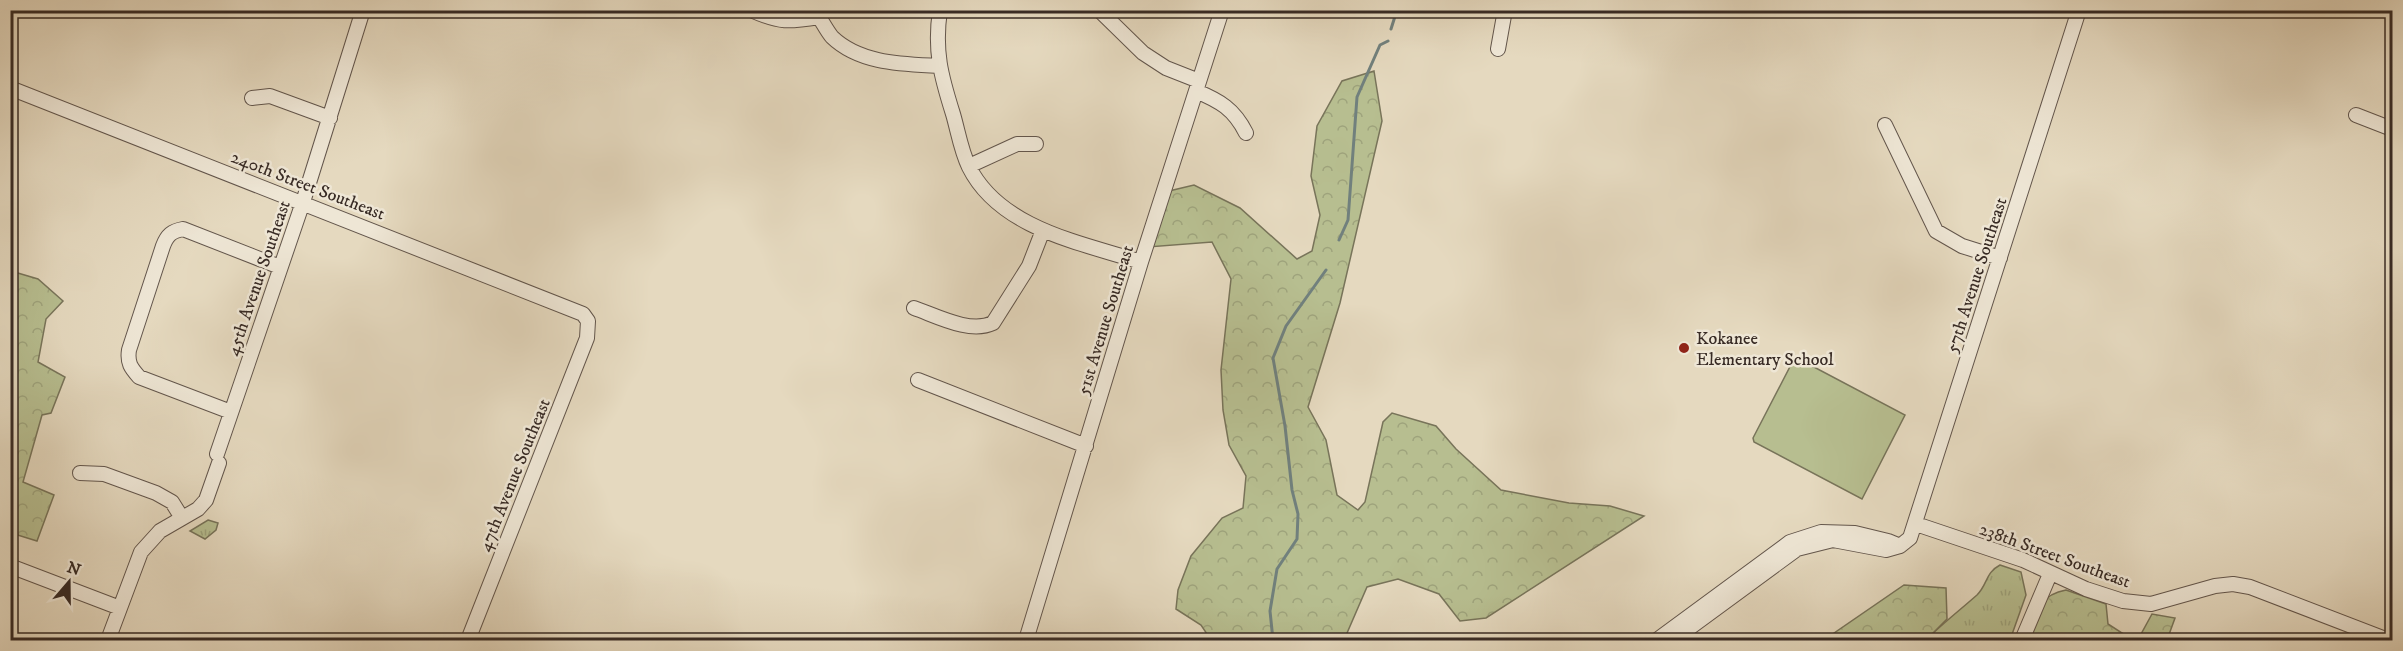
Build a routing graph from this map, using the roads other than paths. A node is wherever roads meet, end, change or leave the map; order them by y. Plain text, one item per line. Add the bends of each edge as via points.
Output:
1 (363, 10) edge
2 (751, 10) edge
3 (939, 10) edge
4 (1099, 10) edge
5 (1222, 10) edge
6 (1505, 10) edge
7 (2079, 10) edge
8 (819, 14) edge
9 (1498, 49) dead end
10 (939, 66) junction
11 (1197, 86) junction
12 (10, 88) edge
13 (252, 98) dead end
14 (2356, 115) dead end
15 (330, 118) junction
16 (1885, 125) dead end
17 (2392, 129) edge
18 (1246, 133) dead end
19 (1036, 144) dead end
20 (969, 166) junction
21 (303, 202) junction
22 (1043, 230) junction
23 (2000, 258) junction
24 (1141, 262) junction
25 (280, 267) junction
26 (914, 308) dead end
27 (588, 321) joint
28 (918, 380) dead end
29 (231, 412) junction
30 (1086, 446) junction
31 (80, 474) dead end
32 (182, 518) junction
33 (1916, 524) junction
34 (10, 566) edge
35 (2050, 574) junction
36 (1714, 603) junction
37 (120, 608) junction
38 (108, 640) edge
39 (468, 640) edge
40 (1026, 640) edge
41 (1657, 640) edge
42 (1672, 640) edge
43 (2022, 640) edge
44 (2388, 640) edge

1 - 15 street, 45th Avenue Southeast
2 - 8 street via 788,22
3 - 10 street
4 - 11 street via 1143,53
5 - 11 street, 51st Avenue Southeast
6 - 9 street
7 - 23 street, 57th Avenue Southeast
8 - 10 street via 832,36 866,56 890,63
10 - 20 street
11 - 18 street via 1237,116
11 - 24 street, 51st Avenue Southeast
12 - 21 street, 240th Street Southeast
13 - 15 street via 270,96
14 - 17 street
15 - 21 street, 45th Avenue Southeast
16 - 23 street via 1936,231 1962,246
19 - 20 street via 1017,144
20 - 22 street via 985,190 1003,206
21 - 25 street, 45th Avenue Southeast
21 - 27 street, 240th Street Southeast via 573,308
22 - 24 street
22 - 26 street via 1029,266 993,323 972,327
23 - 33 street, 57th Avenue Southeast
24 - 30 street, 51st Avenue Southeast
25 - 29 street, 45th Avenue Southeast
25 - 29 street via 183,229 166,237 129,350 130,367 139,377
27 - 39 street, 47th Avenue Southeast via 587,338
28 - 30 street
29 - 32 street, 45th Avenue Southeast via 206,500
30 - 40 street, 51st Avenue Southeast
31 - 32 street via 104,474 156,493 172,502
32 - 37 street, 45th Avenue Southeast via 160,531 141,552
33 - 35 street, 238th Street Southeast via 2023,560
33 - 36 street, 57th Avenue Southeast via 1910,538 1900,546 1855,533 1821,532 1790,542
34 - 37 street
35 - 43 street
35 - 44 street, 238th Street Southeast via 2136,604 2164,601 2215,586 2250,587
36 - 41 street, 57th Avenue Southeast
36 - 42 street, 57th Avenue Southeast
37 - 38 street, 45th Avenue Southeast

